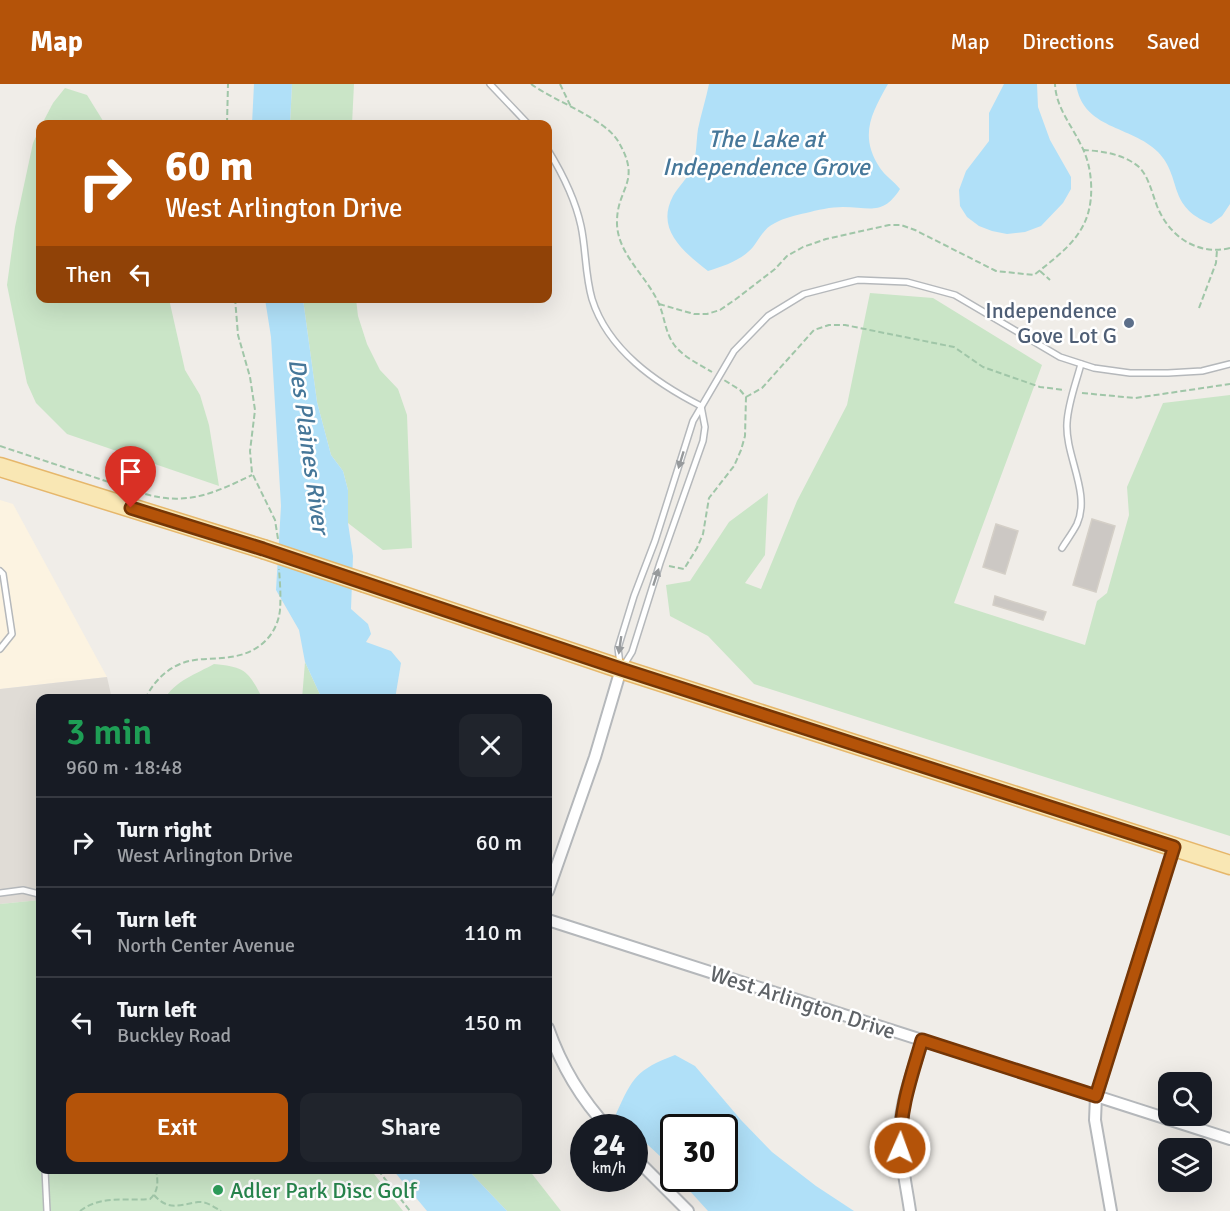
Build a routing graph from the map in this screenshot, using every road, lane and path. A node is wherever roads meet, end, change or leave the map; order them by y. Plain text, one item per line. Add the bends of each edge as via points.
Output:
1 (228, 84) edge
2 (490, 84) edge
3 (531, 84) edge
4 (560, 84) edge
5 (1055, 84) edge
6 (571, 107) junction
7 (227, 120) edge
8 (524, 120) edge
9 (1083, 150) junction
10 (552, 157) edge
11 (1230, 248) edge
12 (1217, 250) junction
13 (1040, 271) junction
14 (1050, 280) dead end
15 (235, 303) edge
16 (659, 304) junction
17 (1199, 308) dead end
18 (1082, 364) junction
19 (1230, 364) edge
20 (718, 376) junction
21 (1230, 384) edge
22 (1074, 391) junction
23 (746, 397) junction
24 (702, 406) junction
25 (0, 446) edge
26 (0, 467) edge
27 (252, 475) junction
28 (275, 520) dead end
29 (1062, 548) dead end
30 (660, 563) junction
31 (0, 571) edge
32 (280, 599) dead end
33 (633, 601) junction
34 (647, 606) junction
35 (0, 649) edge
36 (621, 669) junction
37 (148, 694) edge
38 (1174, 847) junction
39 (1230, 865) edge
40 (552, 880) edge
41 (0, 893) edge
42 (36, 893) edge
43 (552, 921) edge
44 (552, 1038) edge
45 (922, 1040) junction
46 (1096, 1096) junction
47 (597, 1114) edge
48 (1230, 1139) edge
49 (648, 1171) edge
50 (45, 1174) edge
51 (157, 1174) edge
52 (381, 1174) edge
53 (154, 1195) junction
54 (47, 1211) edge
55 (80, 1211) edge
56 (221, 1211) edge
57 (410, 1211) edge
58 (688, 1211) edge
59 (910, 1211) edge
60 (1111, 1211) edge

1 - 7 path
2 - 8 lane
3 - 6 path
4 - 6 path
5 - 9 path via 1064,115
6 - 16 path via 617,139 628,161 629,176 617,220 620,241
9 - 12 path via 1103,151 1133,163 1146,177 1158,208 1175,234 1190,244
9 - 13 path via 1088,159 1090,210 1084,225 1061,254
10 - 24 lane via 574,202 592,299 608,331 645,372
11 - 12 path
12 - 17 path
13 - 14 path
13 - 16 path via 1034,275 996,271 915,230 889,225 803,247 720,310 694,314
15 - 27 path via 238,334 255,410 249,451
16 - 20 path via 674,345 685,357
18 - 19 lane via 1121,372 1168,373
18 - 20 lane via 1060,357 956,295 908,282 858,280 804,294 768,316 734,351
18 - 22 lane
20 - 23 path
20 - 24 lane
21 - 22 path via 1135,398
22 - 23 path via 1040,387 983,367 954,347 829,325 814,330 762,388
22 - 29 lane via 1067,424 1081,507 1078,522
23 - 30 path via 741,450 734,466 709,498 697,548 684,569
24 - 30 lane via 703,441
24 -> 33 lane via 693,421
25 - 27 path via 169,499 198,498
26 - 36 main road, bridge via 263,549
27 - 28 path
34 -> 30 lane
31 - 35 lane via 12,634
32 - 37 path via 280,612 271,636 261,646 232,657 182,663 159,678
33 - 34 lane
33 -> 36 lane via 618,648
34 - 36 lane via 632,652
36 - 38 main road
36 - 40 street
38 - 39 main road
38 - 46 street
41 - 42 lane via 23,890
43 - 45 street, West Arlington Drive
44 - 47 street via 564,1068
45 - 46 street, West Arlington Drive
45 - 59 street via 900,1125
46 - 48 street, West Arlington Drive
46 - 60 street via 1095,1120
49 - 58 street
50 - 54 lane
51 - 53 path
52 - 57 path
53 - 55 path via 150,1199 103,1200
53 - 56 path via 162,1206 171,1209 198,1202

